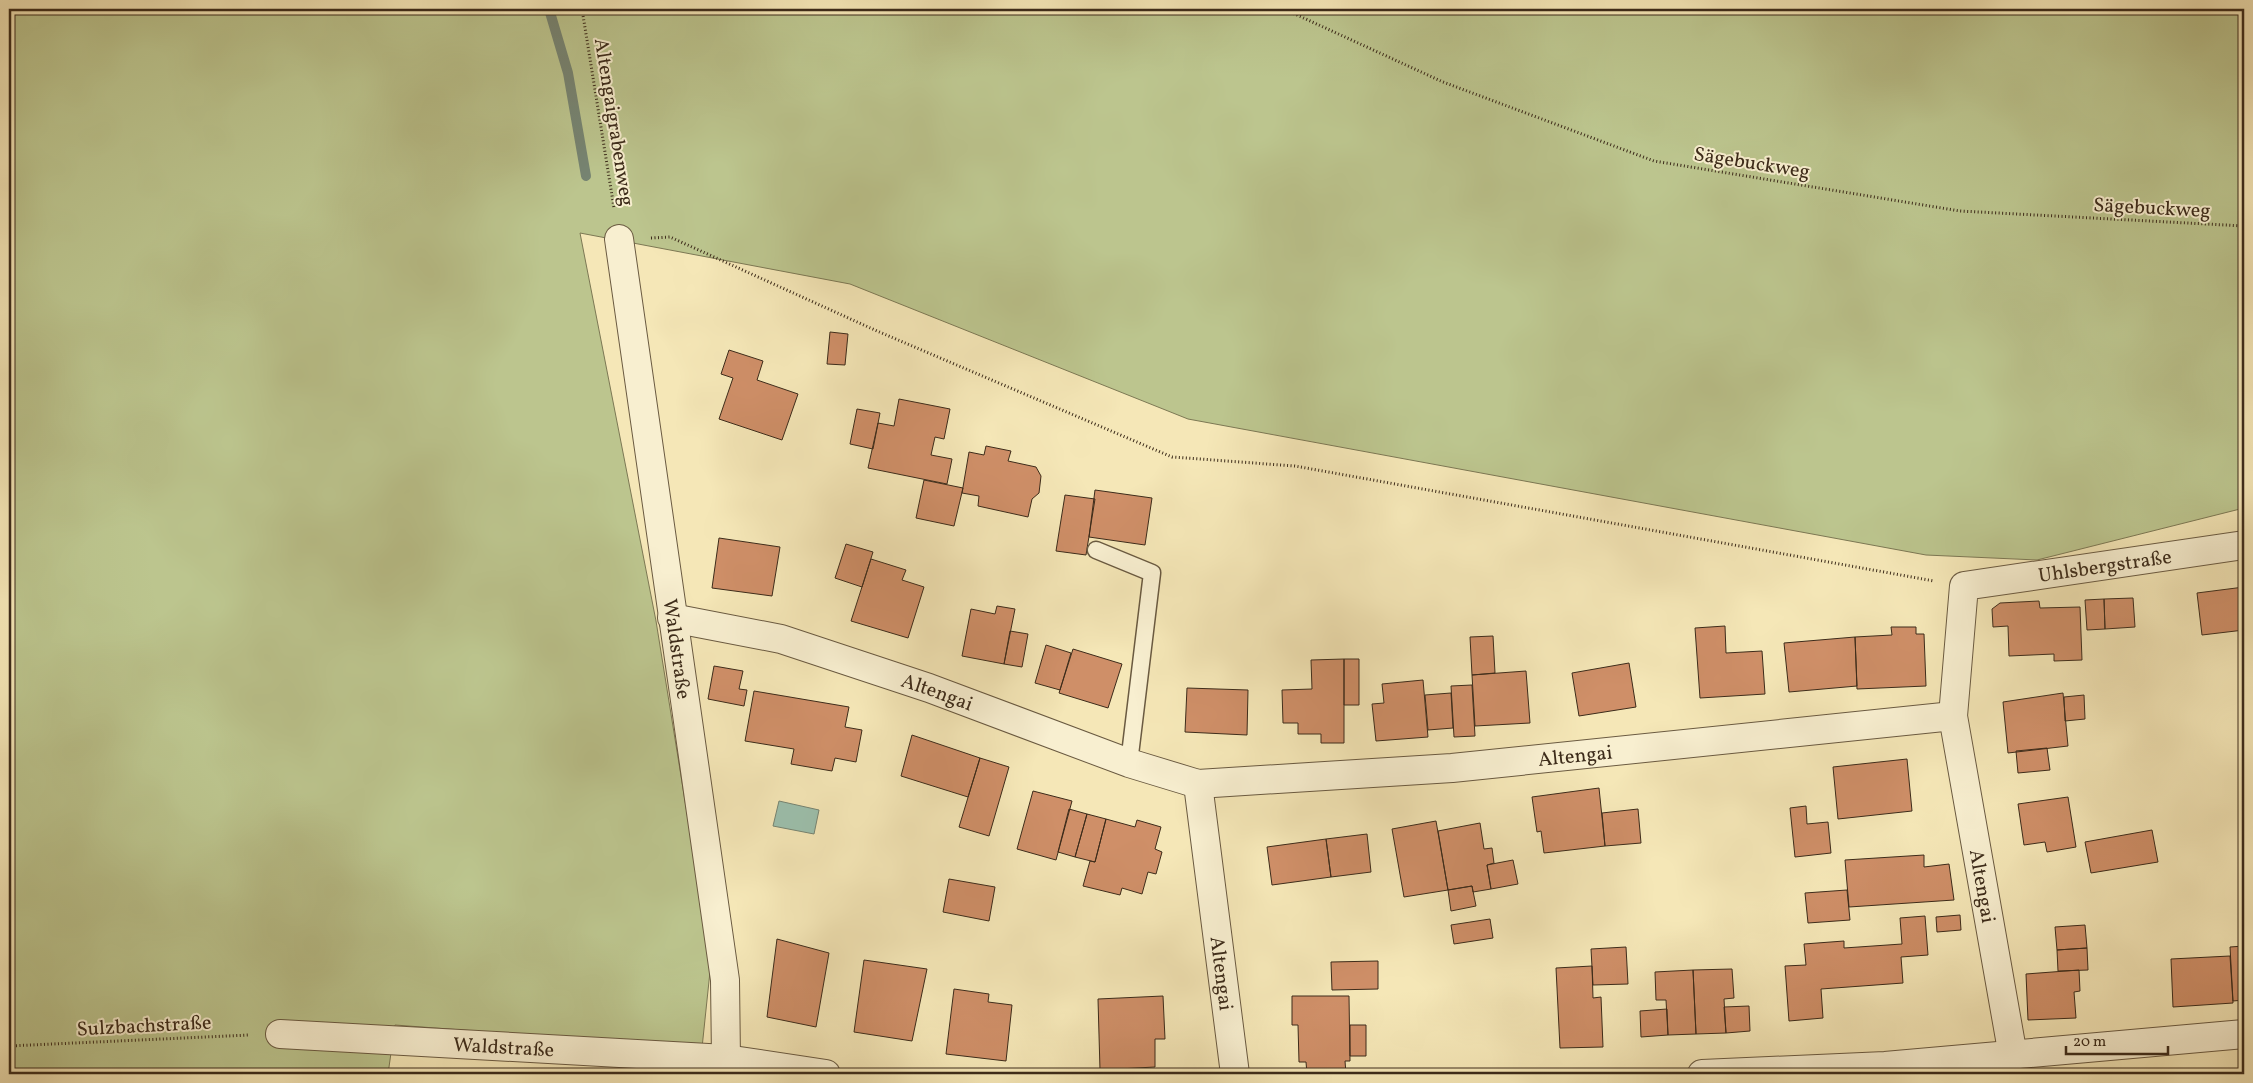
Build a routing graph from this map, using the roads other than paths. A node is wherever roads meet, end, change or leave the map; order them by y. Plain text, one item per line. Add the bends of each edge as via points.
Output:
1 (619, 239) road end
2 (2244, 545) edge
3 (1096, 550) dead end
4 (1964, 586) joint
5 (672, 618) junction
6 (1953, 716) junction
7 (1129, 763) junction
8 (1198, 784) junction
9 (280, 1034) road end
10 (2244, 1034) edge
11 (2013, 1056) junction
12 (724, 1066) edge
13 (826, 1074) edge
14 (1235, 1074) edge
15 (1702, 1074) edge

1 - 5 street, Waldstraße
2 - 4 street, Uhlsbergstraße
3 - 7 lane via 1152,572
4 - 6 street, Altengai
5 - 7 street, Altengai via 782,639 929,688
5 - 12 street, Waldstraße via 725,980
6 - 8 street, Altengai via 1452,768
6 - 11 street, Altengai
7 - 8 street, Altengai
8 - 14 street, Altengai
9 - 12 street, Waldstraße
10 - 11 street
11 - 15 street via 1885,1066
12 - 13 street, Waldstraße

